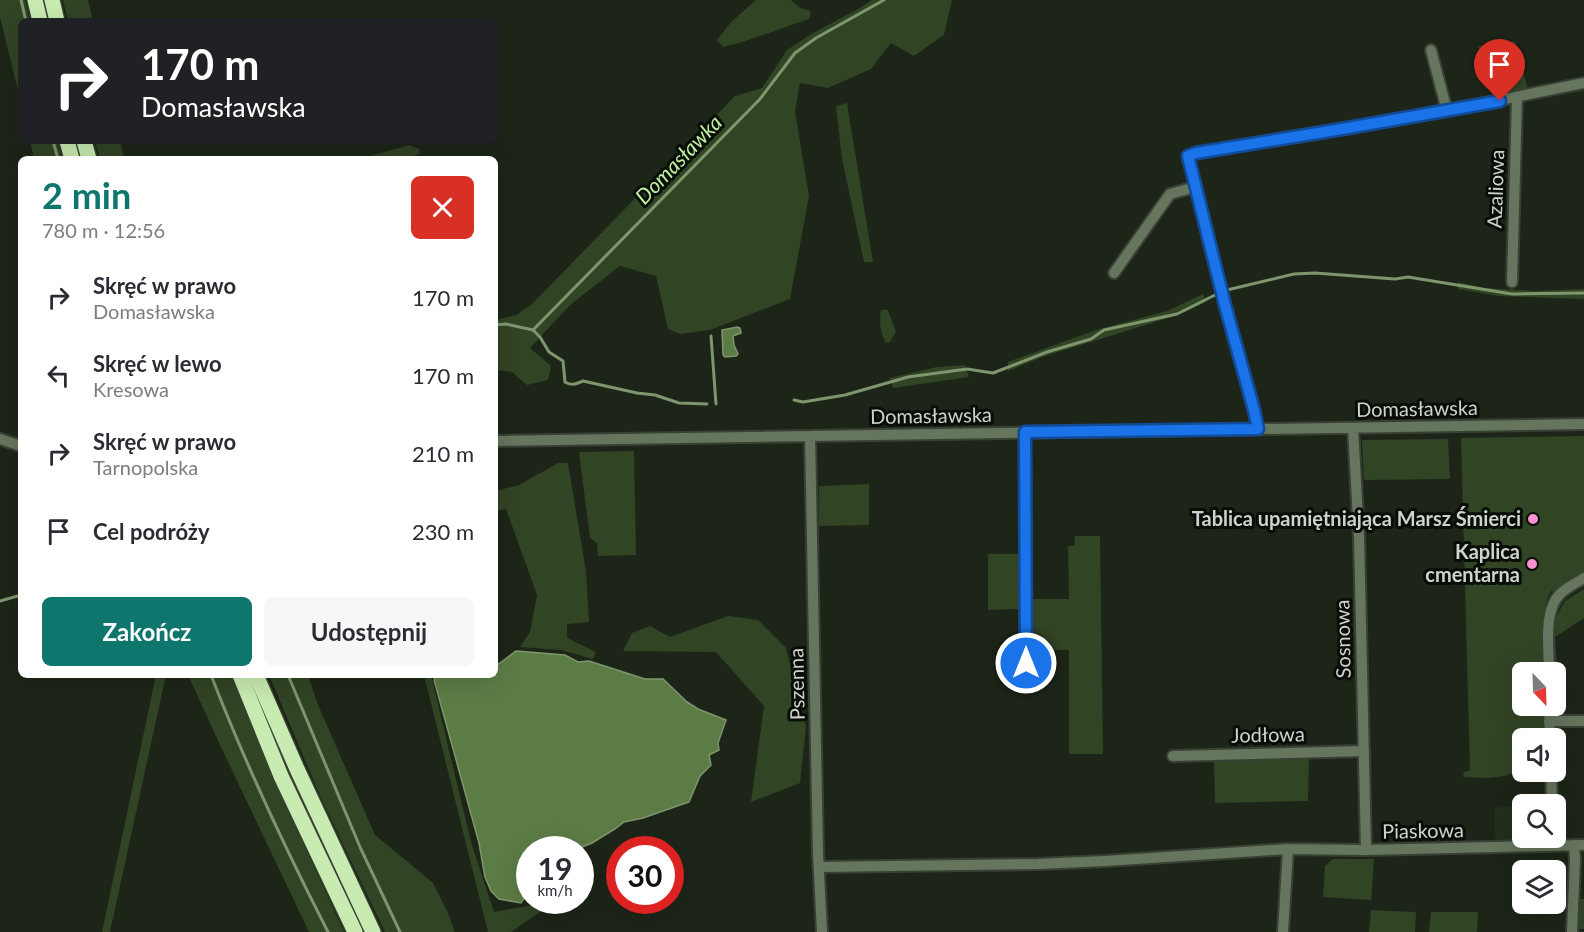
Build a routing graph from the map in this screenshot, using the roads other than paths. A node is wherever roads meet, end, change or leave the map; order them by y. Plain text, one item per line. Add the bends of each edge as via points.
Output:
1 (35, 0) edge
2 (52, 0) edge
3 (39, 18) edge
4 (56, 18) edge
5 (1431, 50) dead end
6 (1584, 83) edge
7 (1517, 98) junction
8 (1447, 111) junction
9 (1195, 187) junction
10 (1114, 273) dead end
11 (1512, 282) dead end
12 (1584, 424) edge
13 (1353, 428) junction
14 (1258, 429) junction
15 (1025, 432) junction
16 (810, 436) junction
17 (0, 439) edge
18 (498, 441) edge
19 (18, 445) edge
20 (1584, 578) edge
21 (1549, 662) edge
22 (1026, 663) dead end
23 (241, 678) edge
24 (257, 678) edge
25 (1549, 716) edge
26 (1549, 721) junction
27 (1584, 721) edge
28 (1549, 728) edge
29 (1364, 751) junction
30 (1173, 756) dead end
31 (1512, 843) edge
32 (1579, 845) edge
33 (1288, 849) junction
34 (1366, 850) junction
35 (820, 867) junction
36 (355, 932) edge
37 (374, 932) edge
38 (822, 932) edge
39 (1283, 932) edge
40 (1572, 932) edge

1 - 3 highway
2 - 4 highway
5 - 8 street
6 - 7 street
7 - 8 street
7 - 11 street, Azaliowa
8 - 9 street via 1196,153 1188,156
9 - 10 street via 1170,194
9 - 14 street
12 - 13 street, Domasławska
13 - 14 street, Domasławska
13 - 29 street, Sosnowa
14 - 15 street, Domasławska
15 - 16 street, Domasławska
15 - 22 street
16 - 18 street, Domasławska
16 - 35 street, Pszenna
17 - 19 street
20 - 21 street via 1559,594 1551,607
23 - 36 highway via 281,776
24 - 37 highway
25 - 26 street
26 - 27 street
26 - 28 street
29 - 30 street, Jodłowa
29 - 34 street, Sosnowa
31 - 34 street, Piaskowa
32 - 40 street
33 - 34 street, Piaskowa
33 - 35 street, Piaskowa via 1018,865
33 - 39 street
35 - 38 street, Pszenna

